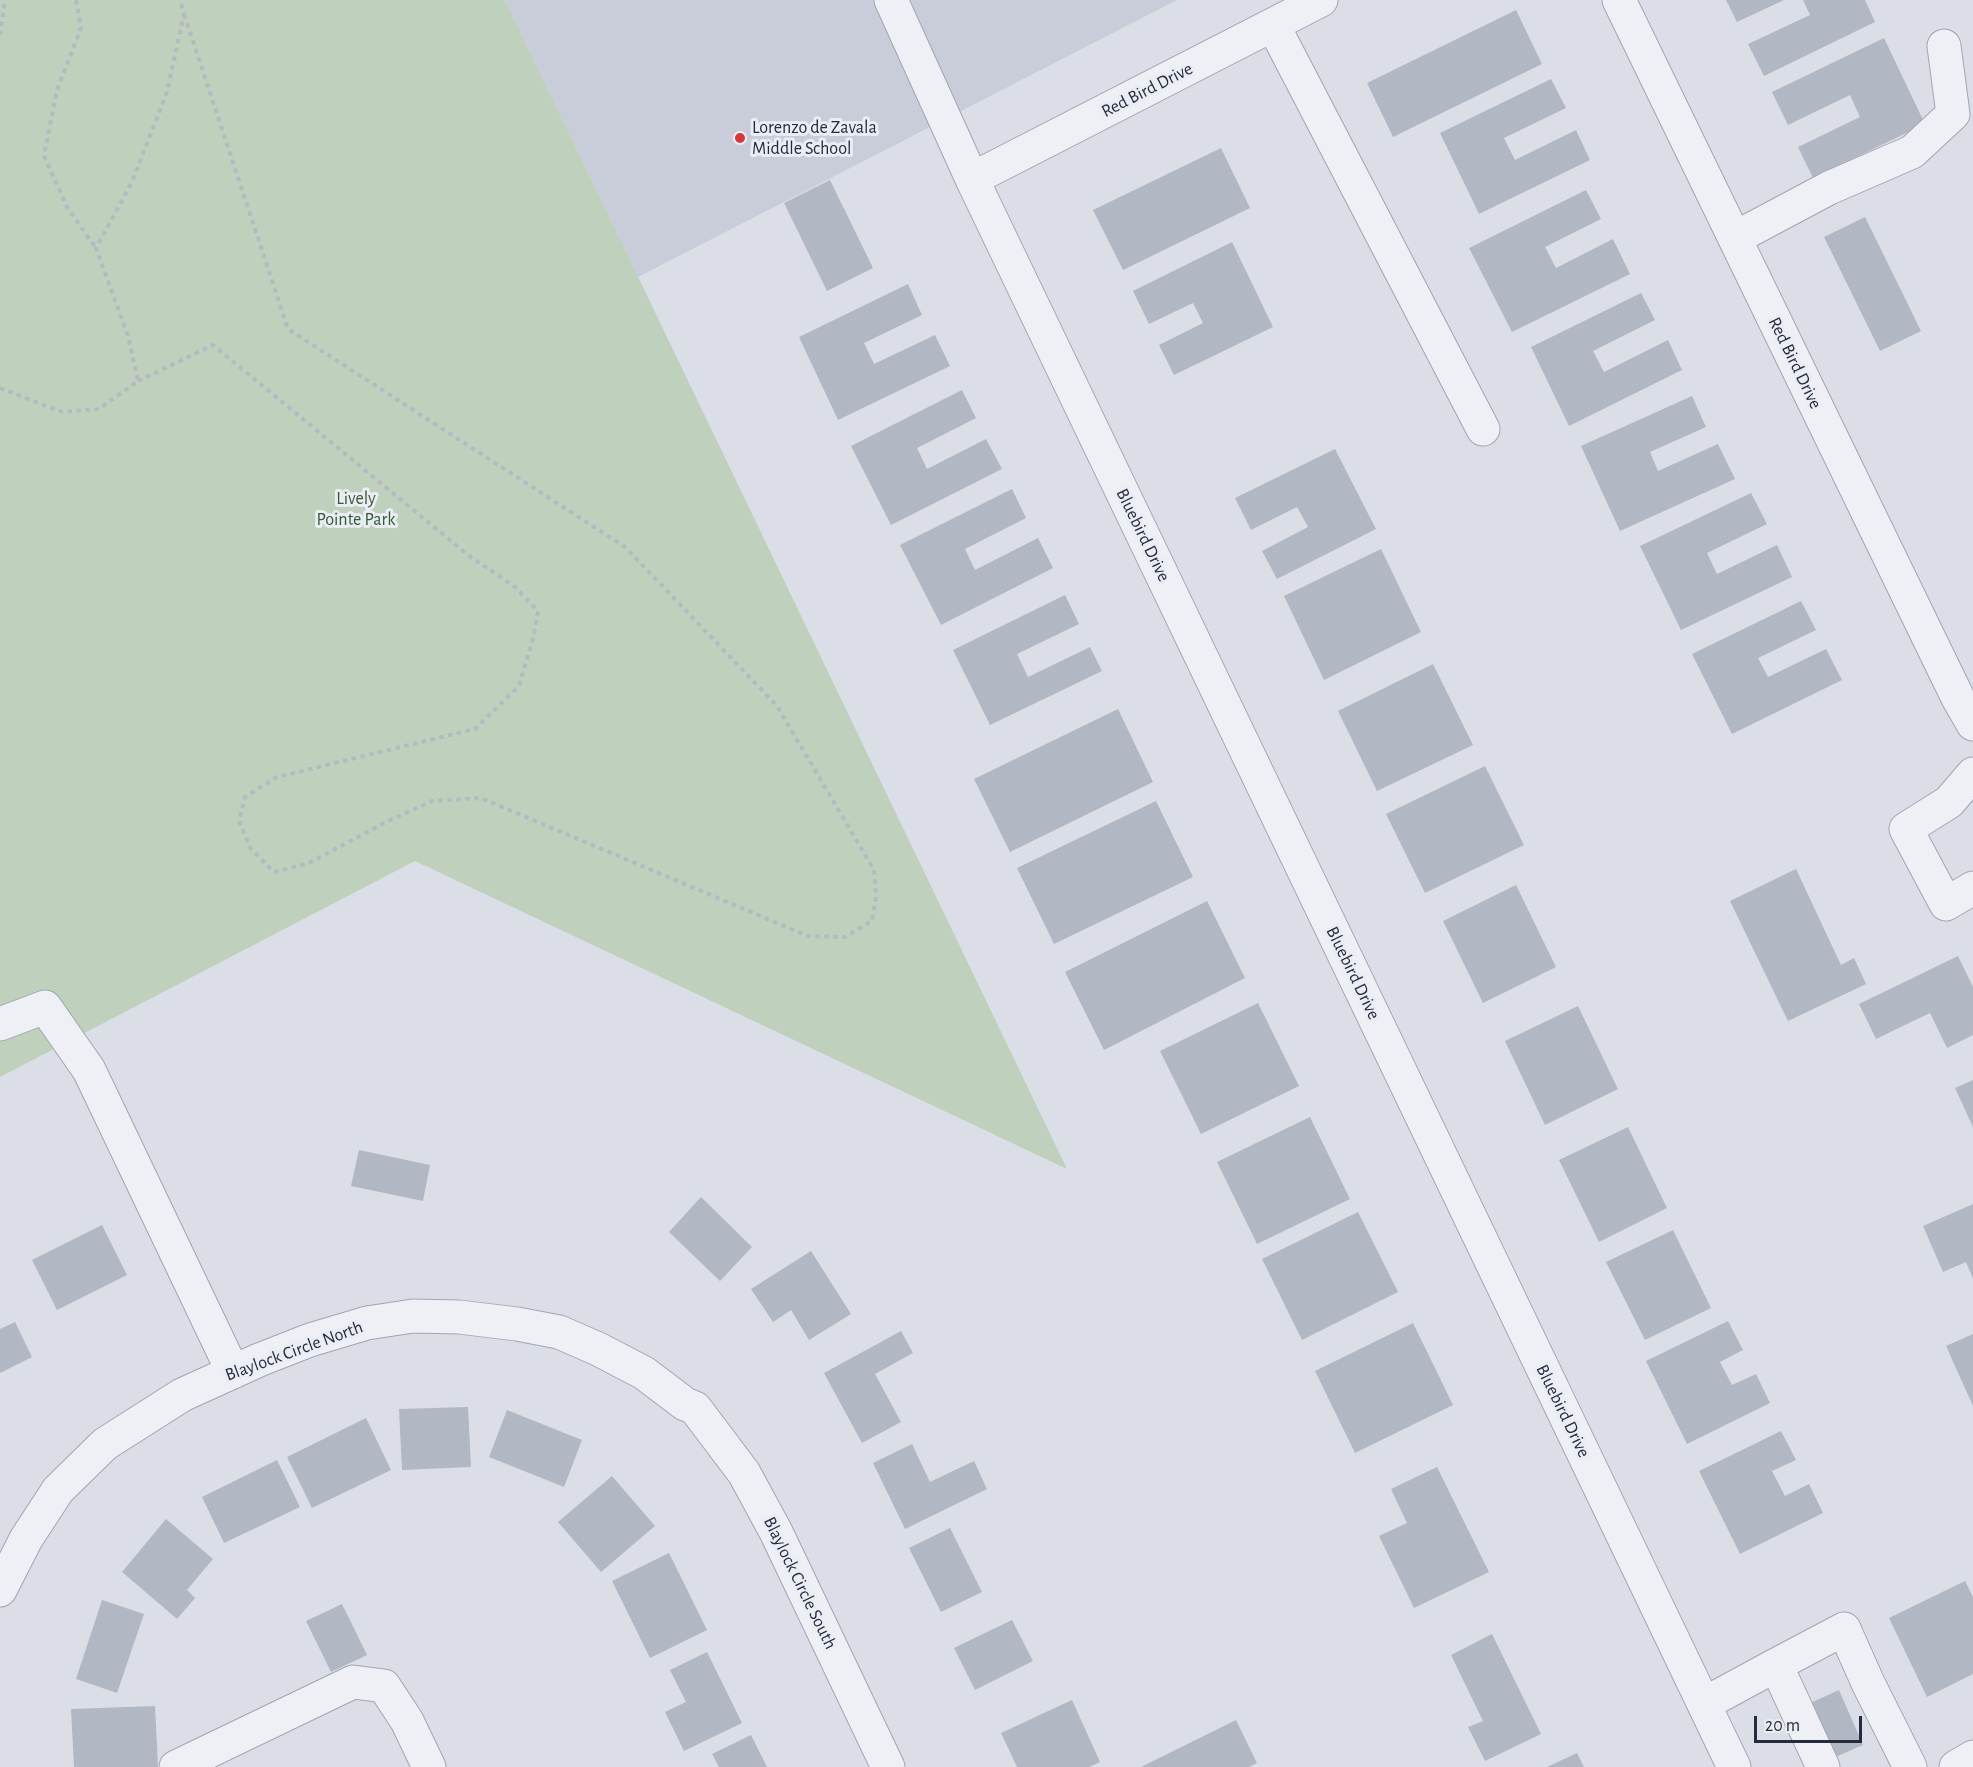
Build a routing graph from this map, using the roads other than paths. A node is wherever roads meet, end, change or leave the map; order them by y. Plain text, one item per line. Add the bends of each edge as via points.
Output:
1 (891, 0) edge
2 (1322, 0) edge
3 (1619, 0) edge
4 (1272, 25) junction
5 (1944, 46) dead end
6 (972, 179) junction
7 (1735, 238) junction
8 (1483, 429) dead end
9 (1973, 724) edge
10 (1973, 774) edge
11 (1973, 888) edge
12 (0, 1024) edge
13 (233, 1372) junction
14 (695, 1408) joint
15 (0, 1590) edge
16 (1776, 1665) junction
17 (1704, 1704) junction
18 (1973, 1757) edge
19 (176, 1767) edge
20 (429, 1767) edge
21 (888, 1767) edge
22 (1734, 1767) edge
23 (1823, 1767) edge
24 (1910, 1767) edge
25 (1956, 1767) edge

1 - 6 street, Bluebird Drive
2 - 4 street, Red Bird Drive
3 - 7 street, Red Bird Drive
4 - 6 street, Red Bird Drive
4 - 8 street
5 - 7 street via 1953,114 1912,152 1829,188
6 - 17 street, Bluebird Drive
7 - 9 street, Red Bird Drive
10 - 11 street via 1949,802 1906,829 1946,904
12 - 13 street via 45,1007 89,1070
13 - 14 street, Blaylock Circle North via 310,1340 367,1323 413,1316 459,1317 559,1332 644,1373
13 - 15 street, Blaylock Circle North via 182,1395 105,1444 57,1490
14 - 21 street, Blaylock Circle South via 744,1473 776,1532
16 - 17 street
16 - 23 street
16 - 24 street via 1844,1629
17 - 22 street, Bluebird Drive
18 - 25 street
19 - 20 street via 353,1682 384,1686 407,1721

